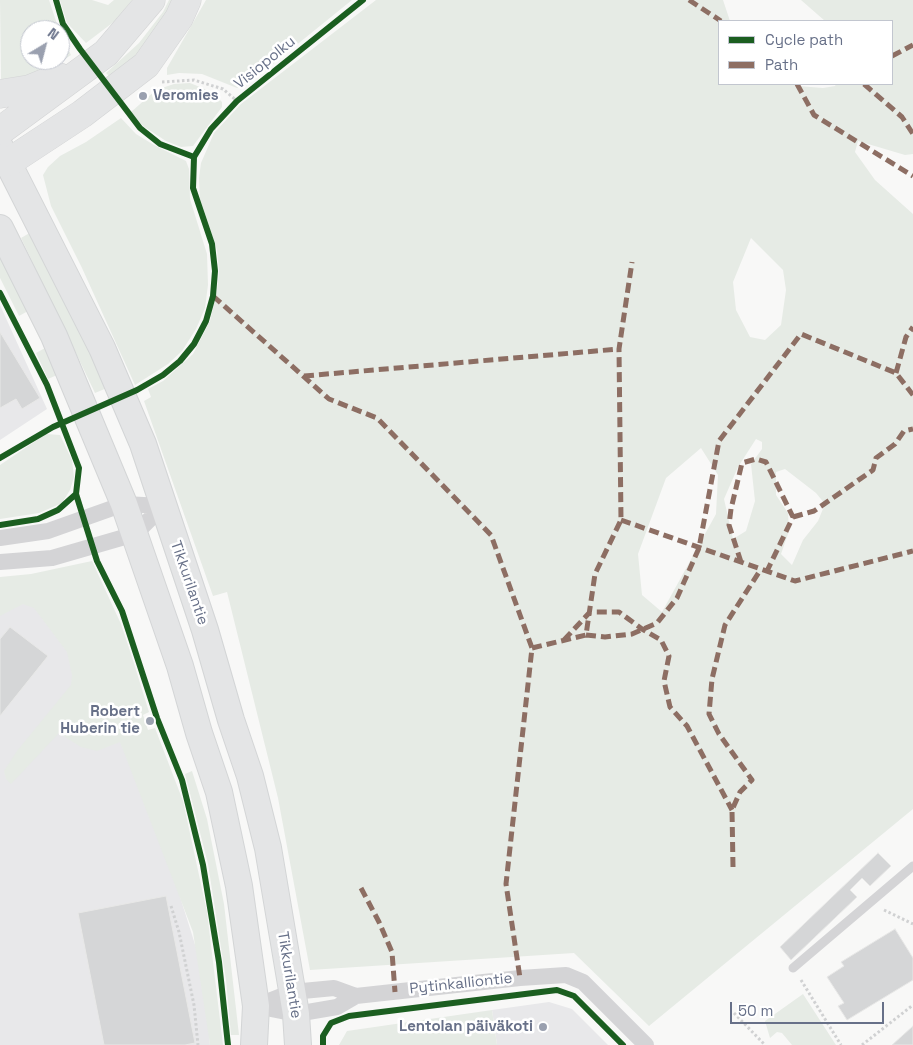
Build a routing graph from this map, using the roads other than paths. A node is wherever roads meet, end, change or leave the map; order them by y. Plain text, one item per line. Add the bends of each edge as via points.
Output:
1 (152, 0) edge
2 (187, 0) edge
3 (95, 62) junction
4 (0, 94) edge
5 (0, 131) edge
6 (3, 157) edge
7 (0, 228) edge
8 (124, 504) junction
9 (163, 506) junction
10 (135, 534) junction
11 (0, 538) edge
12 (0, 562) edge
13 (913, 866) edge
14 (793, 968) road end
15 (294, 1003) junction
16 (256, 1006) junction
17 (254, 1045) edge
18 (298, 1045) edge
19 (646, 1045) edge

1 - 3 highway via 129,29
2 - 6 highway via 179,18 146,65 82,114
3 - 4 highway via 30,90
3 - 5 highway
6 - 9 main road, Tikkurilantie via 102,348 143,444
7 - 8 main road via 54,336
8 - 9 street
8 - 10 main road
8 - 11 street via 48,531
9 - 10 street
9 - 15 main road, Tikkurilantie via 250,776 268,848
10 - 12 street via 52,558
10 - 16 main road via 219,792 240,886
13 - 14 lane
15 - 16 street, Pytinkalliontie
15 - 18 main road, Tikkurilantie
15 - 19 street, Pytinkalliontie via 336,1007 356,996 566,975 583,982
16 - 17 main road

